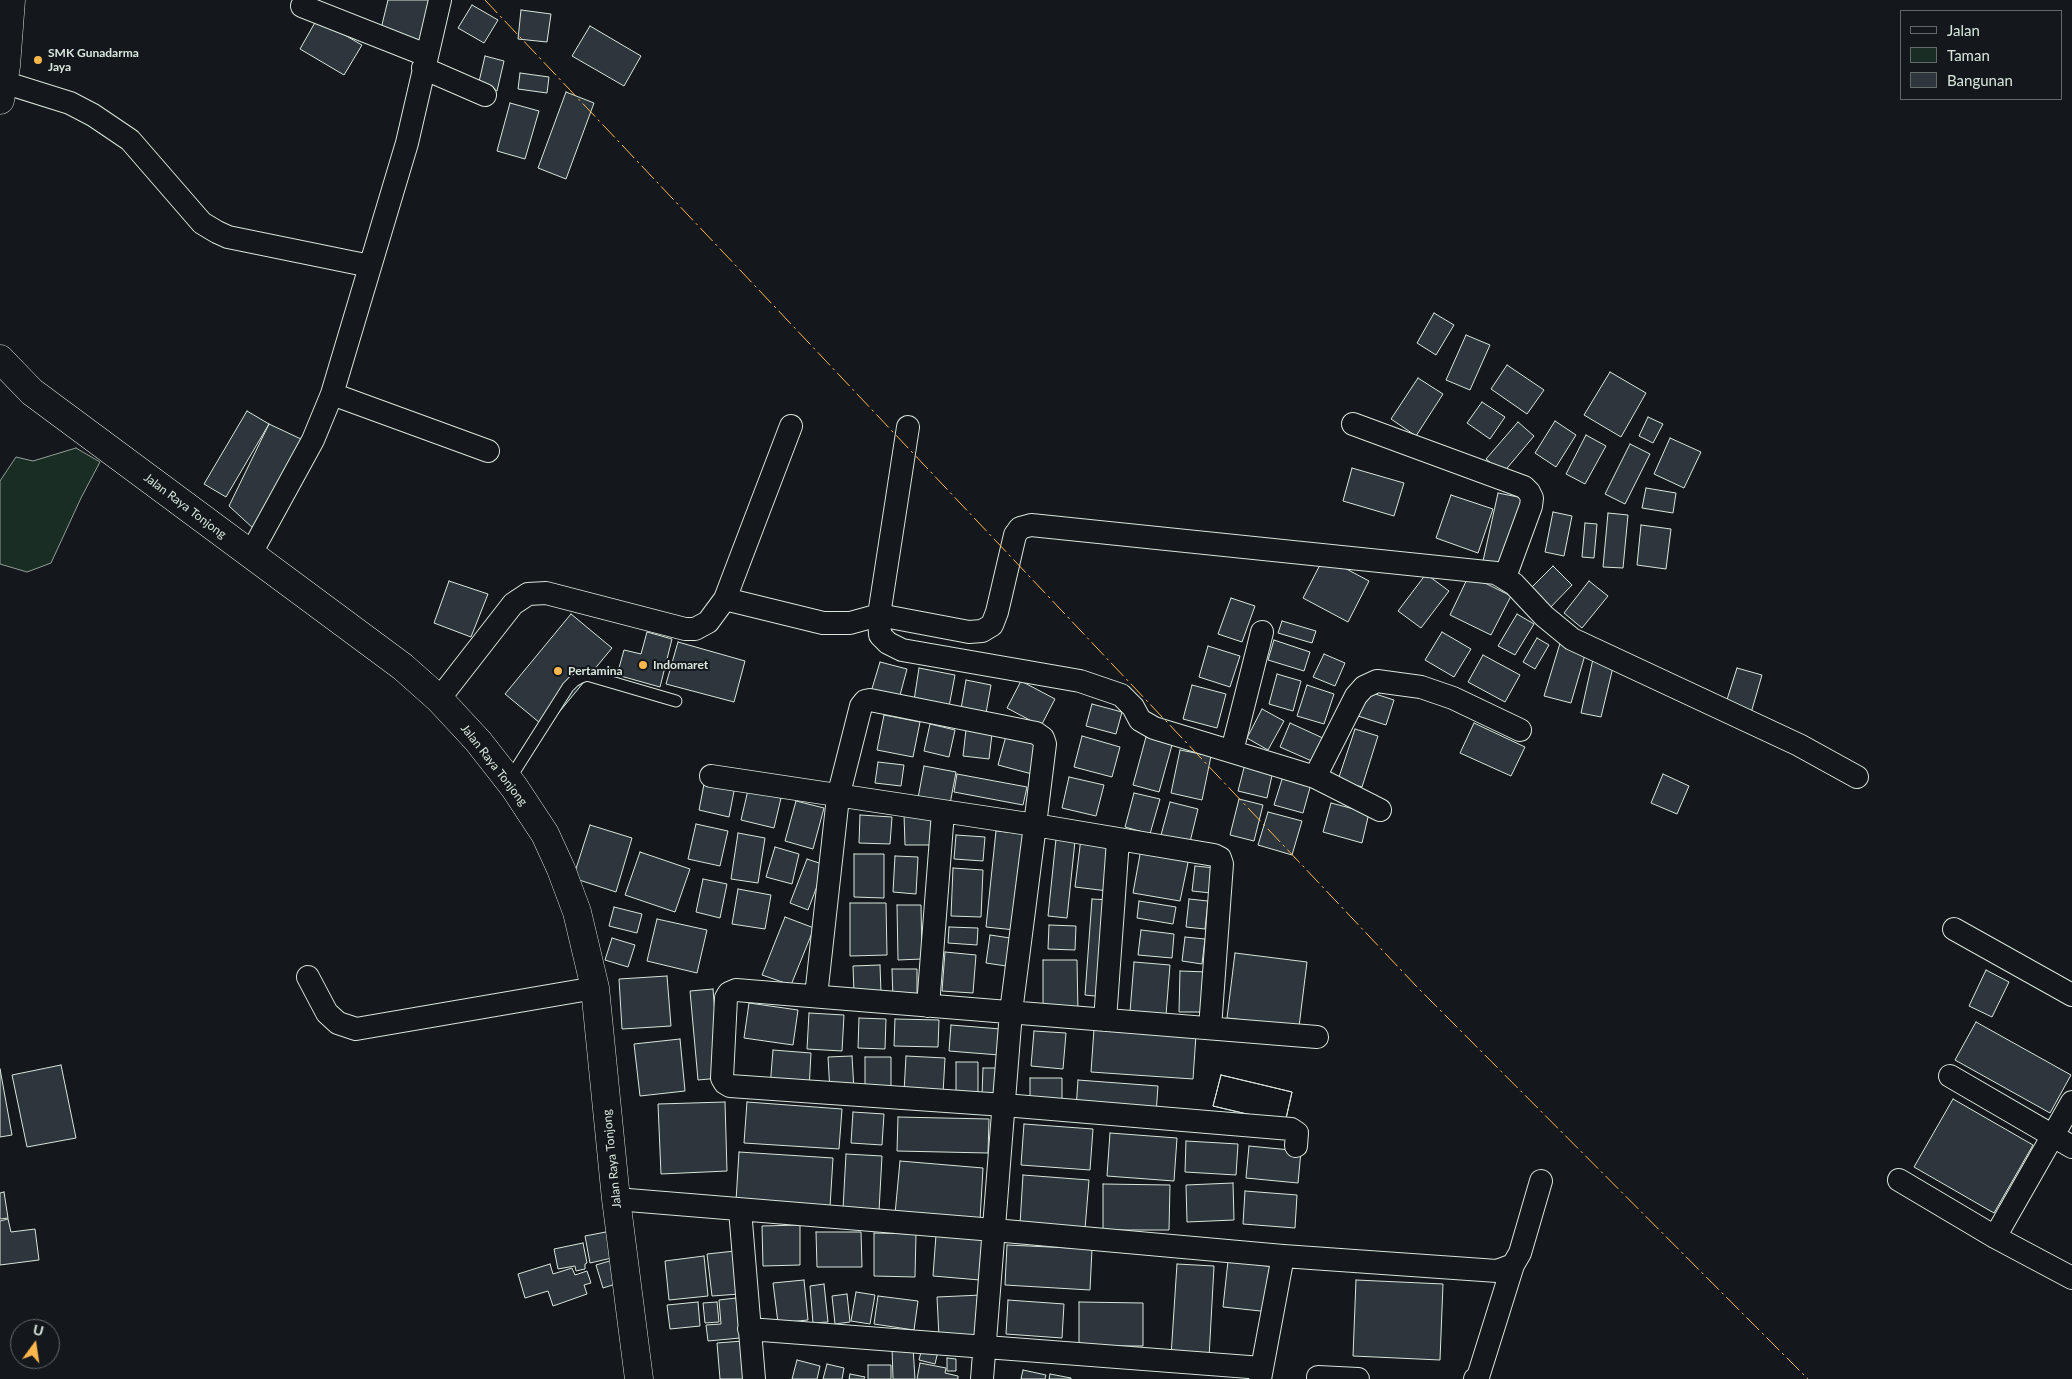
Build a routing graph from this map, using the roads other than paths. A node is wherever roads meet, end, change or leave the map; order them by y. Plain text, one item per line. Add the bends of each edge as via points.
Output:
1 (11, 0) edge
2 (440, 0) edge
3 (302, 6) dead end
4 (424, 62) junction
5 (2, 91) edge
6 (485, 96) dead end
7 (370, 266) junction
8 (0, 359) edge
9 (332, 394) junction
10 (1353, 424) dead end
11 (791, 426) dead end
12 (908, 428) dead end
13 (488, 451) dead end
14 (250, 555) junction
15 (1505, 577) junction
16 (726, 599) junction
17 (879, 615) junction
18 (1262, 632) dead end
19 (439, 700) junction
20 (676, 701) dead end
21 (1520, 730) dead end
22 (1232, 751) junction
23 (711, 776) dead end
24 (1315, 777) junction
25 (1857, 777) dead end
26 (509, 780) junction
27 (838, 797) junction
28 (1380, 810) dead end
29 (943, 812) junction
30 (1035, 825) junction
31 (1118, 840) junction
32 (1954, 928) dead end
33 (308, 977) dead end
34 (596, 988) junction
35 (2072, 995) edge
36 (816, 996) junction
37 (928, 1006) junction
38 (1011, 1012) junction
39 (1105, 1020) junction
40 (1210, 1028) junction
41 (1318, 1037) dead end
42 (1950, 1076) dead end
43 (2072, 1102) edge
44 (1004, 1105) junction
45 (2052, 1137) junction
46 (1296, 1146) dead end
47 (2072, 1147) edge
48 (1541, 1180) dead end
49 (1899, 1180) dead end
50 (616, 1200) junction
51 (740, 1210) junction
52 (994, 1230) junction
53 (1995, 1237) junction
54 (1283, 1256) junction
55 (1513, 1265) junction
56 (2072, 1278) edge
57 (749, 1329) junction
58 (984, 1348) junction
59 (1261, 1373) edge
60 (1318, 1377) dead end
61 (639, 1379) edge
62 (754, 1379) edge
63 (982, 1379) edge
64 (1358, 1379) edge
65 (1475, 1379) edge

1 - 5 main road
2 - 4 street
3 - 4 street
4 - 6 street
4 - 7 street via 407,143
5 - 7 street via 70,103 130,140 202,223 217,232
7 - 9 street
8 - 14 main road, Jalan Raya Tonjong via 32,392
9 - 13 street
9 - 14 street via 313,440
10 - 15 street via 1524,487 1532,498 1531,506
11 - 16 street
12 - 17 street
14 - 19 main road, Jalan Raya Tonjong via 403,667
15 - 17 street via 1485,571 1031,525 1020,528 1015,535 997,612 992,624 982,631 969,632
15 - 25 street via 1572,639 1799,745
16 - 17 street via 823,623 850,623
16 - 19 street via 708,622 695,629 685,629 546,593 528,594 513,604
17 - 22 street via 880,635 902,650 1080,681 1121,695 1140,720 1154,728
18 - 22 street
19 - 26 main road, Jalan Raya Tonjong
20 - 26 lane via 587,675 580,677 568,687
21 - 24 street via 1421,687 1377,681 1364,687 1356,696
22 - 24 street
23 - 27 street
24 - 28 street
26 - 34 main road, Jalan Raya Tonjong via 545,834 561,869 577,912
27 - 29 street
27 - 30 street via 861,706 870,700 1036,734 1042,738 1045,744
27 - 36 street
29 - 30 street
29 - 37 street
30 - 31 street
30 - 38 street
31 - 39 street
31 - 40 street via 1220,858
32 - 35 street
33 - 34 street via 327,1013 338,1023 356,1029
34 - 50 main road, Jalan Raya Tonjong
36 - 37 street
36 - 44 street via 736,990 729,993 724,1028 722,1078 725,1083 730,1086
37 - 38 street
38 - 39 street
38 - 44 street
39 - 40 street
40 - 41 street
42 - 45 street
43 - 45 street
44 - 46 street via 1292,1129 1297,1133
44 - 52 street
45 - 47 street
45 - 53 street
48 - 55 street via 1520,1253
49 - 53 street
50 - 51 street
50 - 61 main road, Jalan Raya Tonjong
51 - 52 street
51 - 57 street
52 - 54 street
52 - 58 street
53 - 56 street
54 - 55 street via 1497,1270
54 - 59 street
55 - 65 street
57 - 58 street
57 - 62 street
58 - 59 street
58 - 63 street
60 - 64 street

